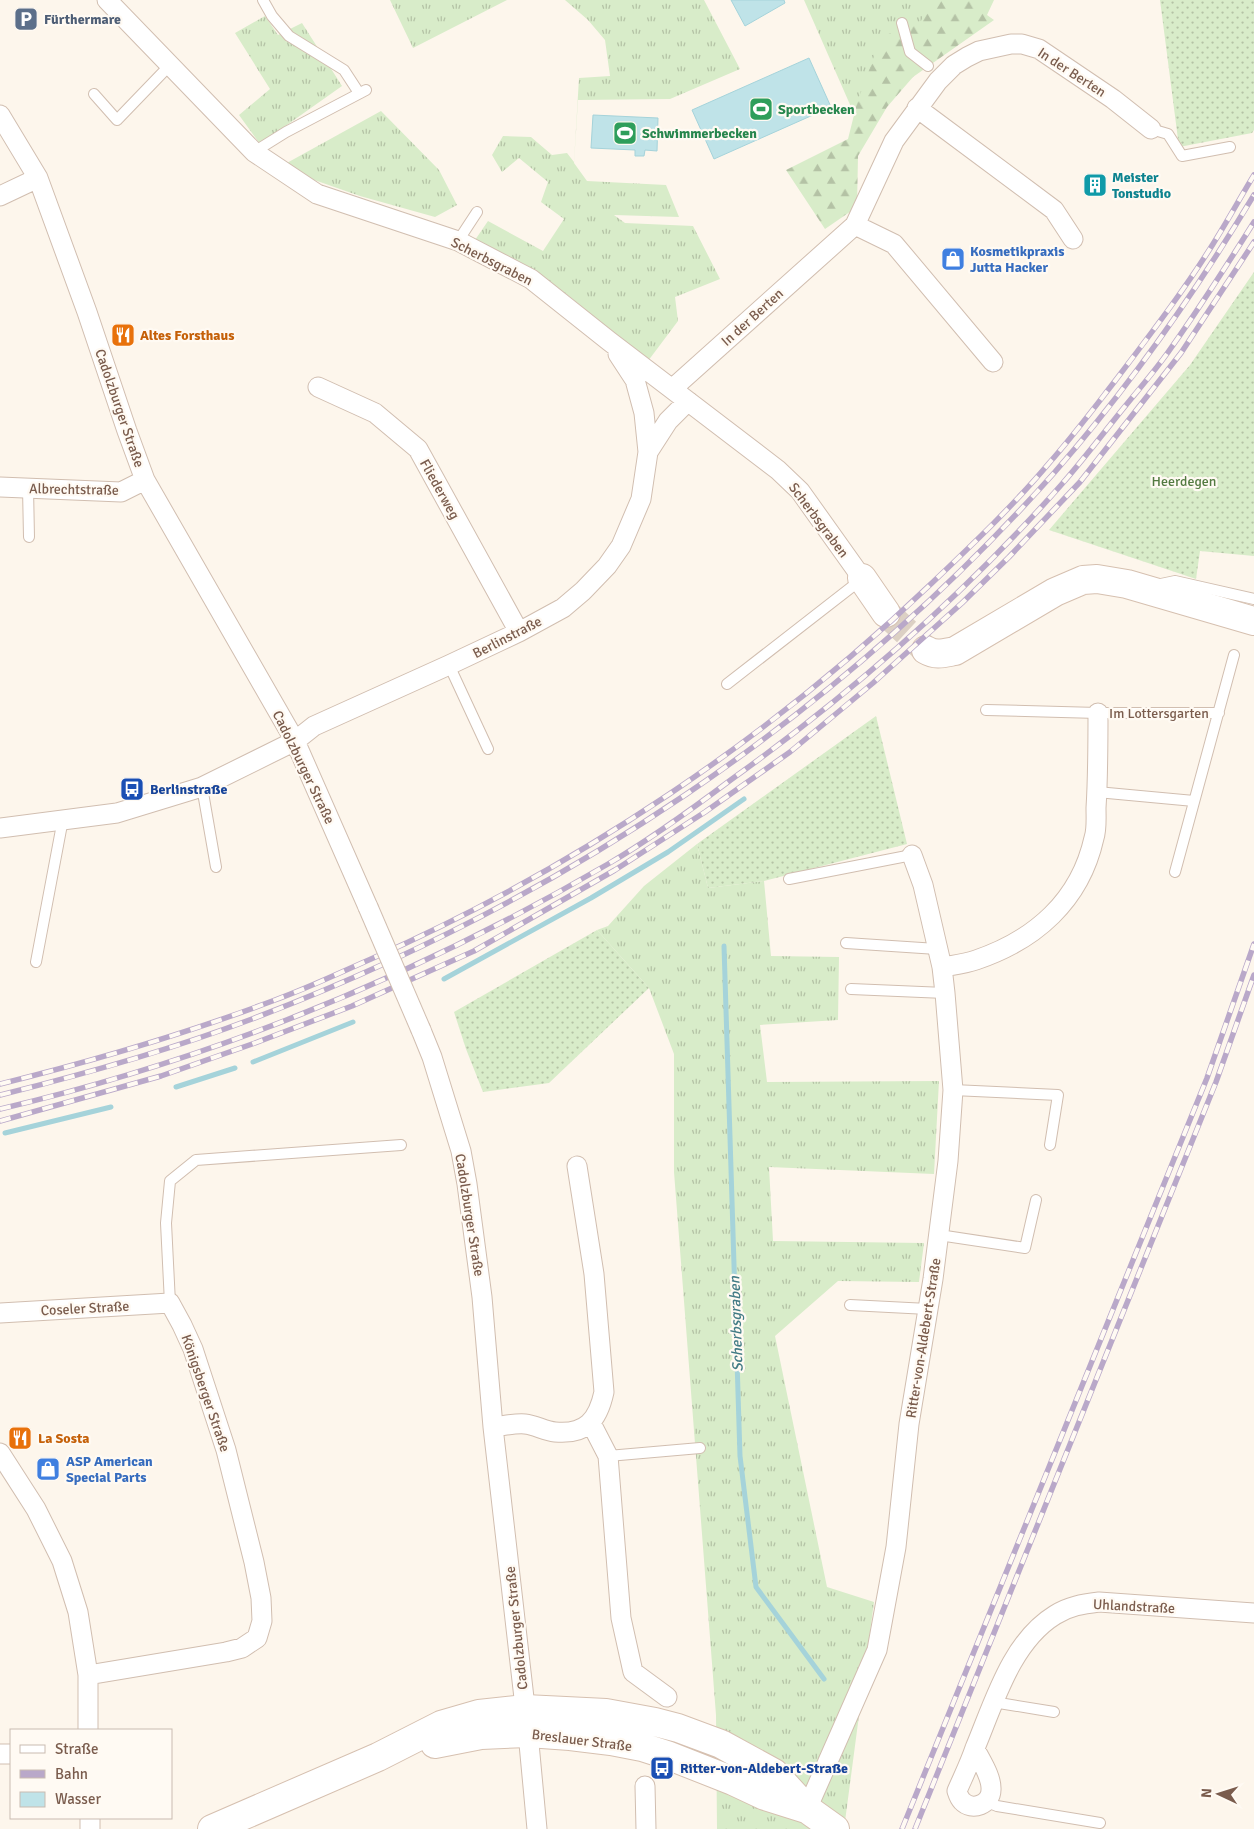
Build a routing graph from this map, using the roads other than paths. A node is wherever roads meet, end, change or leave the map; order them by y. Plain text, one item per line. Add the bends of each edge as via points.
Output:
1 (107, 0) edge
2 (263, 0) edge
3 (902, 23) dead end
4 (170, 65) junction
5 (928, 66) dead end
6 (94, 94) dead end
7 (917, 108) junction
8 (0, 115) edge
9 (1151, 129) joint
10 (1230, 147) dead end
11 (254, 152) junction
12 (38, 178) junction
13 (0, 196) edge
14 (477, 212) dead end
15 (855, 225) junction
16 (1074, 239) dead end
17 (458, 241) junction
18 (609, 342) junction
19 (993, 362) dead end
20 (318, 387) dead end
21 (672, 389) junction
22 (688, 401) junction
23 (648, 452) junction
24 (145, 480) junction
25 (0, 487) edge
26 (28, 488) junction
27 (29, 537) dead end
28 (862, 578) junction
29 (1140, 588) junction
30 (1254, 599) edge
31 (886, 613) tunnel mouth
32 (1254, 621) edge
33 (519, 632) junction
34 (926, 650) tunnel mouth
35 (1234, 655) dead end
36 (449, 665) junction
37 (727, 684) dead end
38 (986, 710) dead end
39 (1098, 713) junction
40 (1219, 713) junction
41 (295, 741) junction
42 (488, 749) dead end
43 (202, 787) junction
44 (1097, 792) junction
45 (1194, 801) junction
46 (63, 819) junction
47 (0, 828) edge
48 (912, 855) joint
49 (216, 866) dead end
50 (1174, 872) dead end
51 (790, 878) dead end
52 (846, 944) dead end
53 (937, 949) junction
54 (36, 962) dead end
55 (942, 967) junction
56 (851, 989) dead end
57 (946, 993) junction
58 (953, 1090) junction
59 (401, 1145) dead end
60 (1050, 1145) dead end
61 (577, 1166) dead end
62 (1036, 1200) dead end
63 (939, 1235) junction
64 (170, 1302) junction
65 (850, 1305) dead end
66 (928, 1309) junction
67 (0, 1313) edge
68 (591, 1423) junction
69 (493, 1427) junction
70 (700, 1448) dead end
71 (0, 1453) edge
72 (608, 1456) junction
73 (1254, 1613) edge
74 (88, 1675) junction
75 (667, 1697) dead end
76 (993, 1702) junction
77 (1054, 1712) dead end
78 (526, 1721) junction
79 (88, 1729) edge
80 (975, 1749) junction
81 (645, 1786) dead end
82 (987, 1802) junction
83 (807, 1809) junction
84 (1100, 1823) dead end
85 (212, 1829) edge
86 (536, 1829) edge
87 (646, 1829) edge
88 (835, 1829) edge

1 - 4 street, Scherbsgraben
2 - 11 lane via 290,36 344,70 362,92
3 - 5 lane via 910,52
4 - 6 lane via 117,120
4 - 11 street, Scherbsgraben
7 - 9 street, In der Berten via 938,81 967,57 1000,45 1022,44 1039,49
7 - 15 street, In der Berten via 894,141
7 - 16 street via 1054,210
8 - 12 street, Cadolzburger Straße
9 - 10 lane via 1168,134 1182,156
11 - 17 street, Scherbsgraben via 317,194
12 - 13 street
12 - 24 street, Cadolzburger Straße
14 - 17 lane
15 - 19 street via 894,244
15 - 21 street, In der Berten
17 - 18 street, Scherbsgraben via 531,279
18 - 21 street, Scherbsgraben
18 - 23 street, Berlinstraße via 635,380 644,413
20 - 33 street, Fliederweg via 374,413 418,449
21 - 22 street, Scherbsgraben
22 - 23 street, Berlinstraße via 668,421
22 - 28 street, Scherbsgraben via 778,470 800,491
23 - 33 street, Berlinstraße via 641,499 622,546 583,591 562,608
24 - 26 street, Albrechtstraße via 120,492
24 - 41 street, Cadolzburger Straße
25 - 26 street, Albrechtstraße
26 - 27 lane
28 - 31 main road, Scherbsgraben
28 - 37 lane
29 - 30 lane via 1175,581
29 - 32 main road
29 - 34 main road via 1107,580 1083,580 1055,592 955,650 938,654
33 - 36 street, Berlinstraße
35 - 40 lane, Im Lottersgarten
36 - 41 street, Berlinstraße via 314,726
36 - 42 lane
38 - 39 lane, Im Lottersgarten
39 - 40 lane, Im Lottersgarten
39 - 44 street, Im Lottersgarten
40 - 45 lane, Im Lottersgarten
41 - 43 street, Berlinstraße
41 - 69 street, Cadolzburger Straße, bridge via 432,1057 461,1151 482,1297
43 - 46 street, Berlinstraße via 117,813
43 - 49 lane
44 - 45 lane
44 - 55 street, Im Lottersgarten via 1095,837 1087,864 1058,911 1042,926 1000,950
45 - 50 lane, Im Lottersgarten
46 - 47 street, Berlinstraße
46 - 54 lane
48 - 51 lane
48 - 53 street, Ritter-von-Aldebert-Straße via 923,885
52 - 53 lane
53 - 55 street, Ritter-von-Aldebert-Straße
55 - 57 street, Ritter-von-Aldebert-Straße
56 - 57 lane
57 - 58 street, Ritter-von-Aldebert-Straße
58 - 60 lane via 1058,1095
58 - 63 street, Ritter-von-Aldebert-Straße
59 - 64 lane, Königsberger Straße via 196,1160 170,1181 166,1223
61 - 68 street via 594,1274 604,1392
62 - 63 lane via 1025,1248
63 - 66 street, Ritter-von-Aldebert-Straße
64 - 67 street, Coseler Straße
64 - 74 street, Königsberger Straße via 193,1349 226,1450 254,1562 262,1621 257,1638 242,1648
65 - 66 lane
66 - 83 street, Ritter-von-Aldebert-Straße via 909,1424 896,1547 877,1650
68 - 69 street via 572,1431 555,1432 524,1424
68 - 72 street
69 - 78 street, Cadolzburger Straße
70 - 72 lane
71 - 74 street via 36,1509 62,1561 78,1612
72 - 75 street via 621,1618 633,1672
73 - 76 street, Uhlandstraße via 1099,1602 1075,1605 1035,1630 1019,1651
74 - 79 street
76 - 77 lane
76 - 80 street, Uhlandstraße
78 - 83 main road, Breslauer Straße via 642,1747 765,1796
78 - 85 main road, Breslauer Straße via 481,1735 378,1757
78 - 86 street, Cadolzburger Straße
80 - 82 street via 991,1783
80 - 82 street, Uhlandstraße via 957,1791 963,1802 969,1805
81 - 87 street
82 - 84 lane
83 - 88 main road, Breslauer Straße

